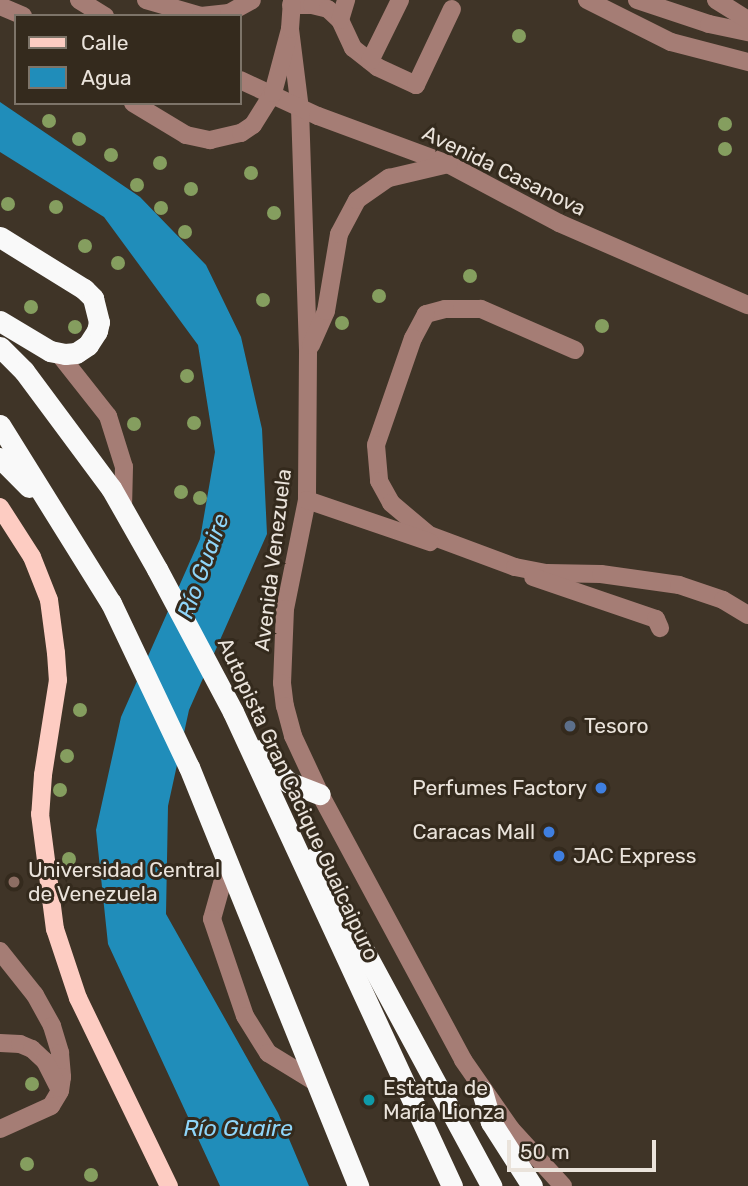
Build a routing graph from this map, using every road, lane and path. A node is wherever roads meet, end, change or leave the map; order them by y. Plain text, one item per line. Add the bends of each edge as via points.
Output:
1 (79, 0) edge
2 (146, 0) edge
3 (252, 0) edge
4 (346, 0) edge
5 (587, 0) edge
6 (637, 0) edge
7 (716, 0) edge
8 (394, 2) edge
9 (292, 3) edge
10 (0, 6) edge
11 (452, 9) dead end
12 (18, 14) edge
13 (102, 14) edge
14 (194, 14) edge
15 (220, 14) edge
16 (340, 20) junction
17 (748, 20) edge
18 (290, 29) junction
19 (748, 32) edge
20 (370, 61) junction
21 (748, 62) edge
22 (242, 81) edge
23 (273, 93) junction
24 (136, 105) edge
25 (300, 108) junction
26 (449, 164) junction
27 (0, 237) edge
28 (748, 305) edge
29 (0, 321) edge
30 (0, 347) edge
31 (575, 350) dead end
32 (308, 352) junction
33 (59, 354) junction
34 (0, 425) edge
35 (0, 457) edge
36 (307, 500) junction
37 (0, 507) edge
38 (123, 509) junction
39 (61, 523) junction
40 (748, 615) edge
41 (660, 628) dead end
42 (232, 711) junction
43 (320, 794) junction
44 (228, 862) junction
45 (0, 951) edge
46 (0, 1043) edge
47 (317, 1083) junction
48 (60, 1091) junction
49 (482, 1091) junction
50 (0, 1129) edge
51 (169, 1186) edge
52 (358, 1186) edge
53 (452, 1186) edge
54 (491, 1186) edge
55 (532, 1186) edge
56 (563, 1186) edge

1 - 13 street
2 - 14 street
3 - 15 street
4 - 16 street
5 - 21 street via 671,42
6 - 19 street
7 - 17 street
8 - 20 street
9 - 16 street via 328,9
9 - 18 street
10 - 12 street
11 - 20 street via 416,85
16 - 20 street via 353,48
18 - 23 street
18 - 25 street, Avenida Venezuela
22 - 23 street, Avenida Casanova
23 - 24 street via 253,125 241,133 210,140 186,135
23 - 25 street, Avenida Casanova
25 - 26 street, Avenida Casanova
25 - 32 street, Avenida Venezuela
26 - 28 street, Avenida Casanova via 559,223
26 - 32 street via 389,178 357,200 339,234 326,311
27 - 33 highway via 93,298 99,322 93,340 76,353
29 - 33 highway
30 - 38 highway, Autopista Gran Cacique Guaicaipuro via 24,371
31 - 40 street via 481,309 426,314 413,338 376,445 379,481 391,503 429,535 515,567 679,585 723,600
32 - 36 street, Avenida Venezuela
33 - 38 street via 108,416 124,467
34 - 39 highway
35 - 39 highway
36 - 41 street via 656,619
36 - 43 street, Avenida Venezuela via 285,609 282,683 293,736
37 - 51 main road via 32,557 48,600 56,653 58,680 40,814 55,929 78,998
38 - 42 highway, Autopista Gran Cacique Guaicaipuro
39 - 44 highway via 111,603 189,767
42 - 43 highway via 279,775
42 - 53 highway, Autopista Gran Cacique Guaicaipuro
42 - 54 highway via 388,989
43 - 49 street, Avenida Venezuela
44 - 47 highway
44 - 47 street via 212,919 245,1016 268,1053
45 - 48 street via 35,995 52,1026 60,1053
46 - 48 street via 32,1049 45,1061
47 - 52 highway
48 - 50 street via 51,1106
49 - 55 highway via 491,1122
49 - 56 street, Avenida Venezuela

